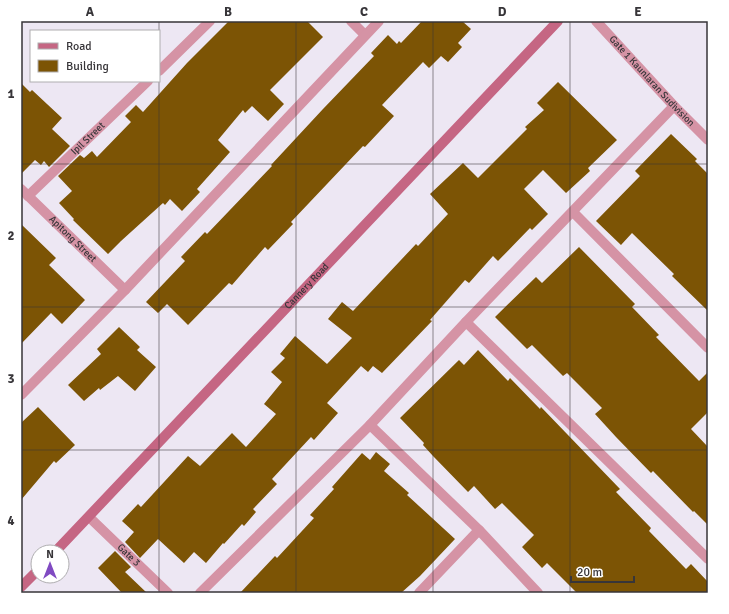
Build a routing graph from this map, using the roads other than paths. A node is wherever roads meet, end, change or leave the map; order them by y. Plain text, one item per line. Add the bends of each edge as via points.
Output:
1 (210, 21) edge
2 (351, 21) edge
3 (378, 21) edge
4 (558, 21) edge
5 (596, 21) edge
6 (365, 35) junction
7 (160, 70) edge
8 (147, 82) edge
9 (674, 106) junction
10 (708, 140) edge
11 (25, 193) edge
12 (573, 212) junction
13 (125, 290) junction
14 (466, 322) junction
15 (708, 348) edge
16 (21, 395) edge
17 (370, 425) junction
18 (89, 517) junction
19 (479, 530) junction
20 (63, 544) edge
21 (708, 559) edge
22 (30, 578) edge
23 (21, 587) edge
24 (168, 593) edge
25 (200, 593) edge
26 (419, 593) edge
27 (538, 593) edge

1 - 7 street
2 - 6 street
3 - 6 street
4 - 18 main road, Cannery Road
5 - 9 street, Gate 1 Kaunlaran Sudivision
6 - 13 street
8 - 11 street, Ipil Street
9 - 10 street, Gate 1 Kaunlaran Sudivision
9 - 12 street
11 - 13 street, Apitong Street
12 - 14 street
12 - 15 street
13 - 16 street
14 - 17 street
14 - 21 street
17 - 19 street
17 - 25 street
18 - 20 main road, Cannery Road
18 - 24 street, Gate 3
19 - 26 street
19 - 27 street
22 - 23 main road

